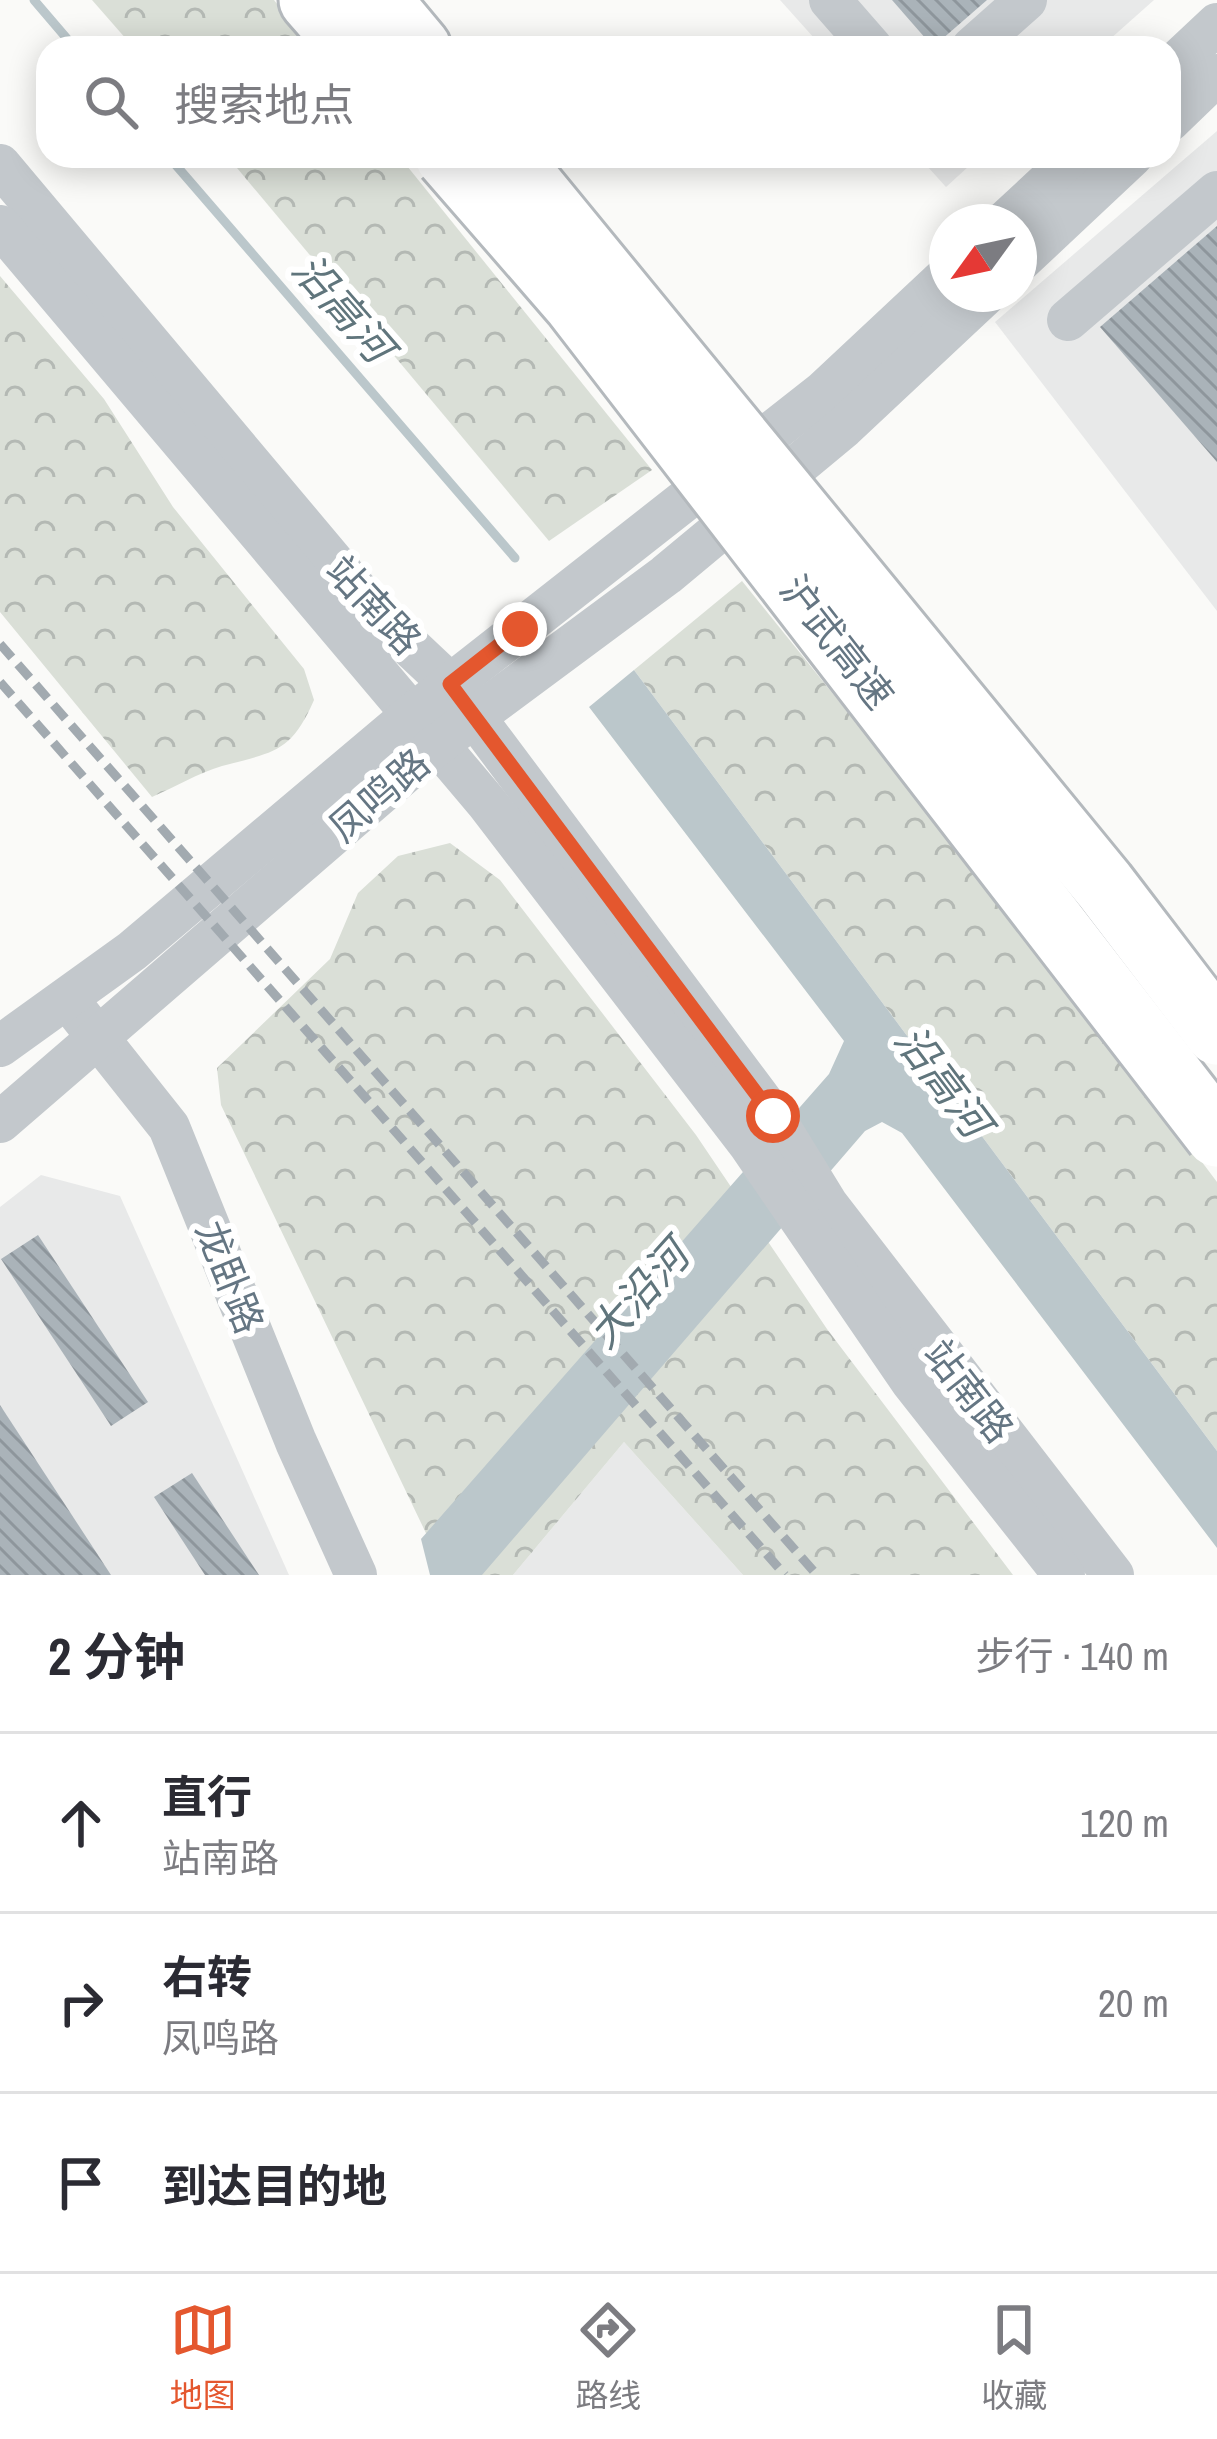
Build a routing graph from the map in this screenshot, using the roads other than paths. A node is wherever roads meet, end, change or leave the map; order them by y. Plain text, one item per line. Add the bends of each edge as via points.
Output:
1 (311, 0) edge
2 (379, 0) edge
3 (830, 0) edge
4 (1026, 0) edge
5 (1217, 24) edge
6 (342, 36) edge
7 (408, 36) edge
8 (862, 36) edge
9 (986, 36) edge
10 (1181, 58) edge
11 (1217, 75) edge
12 (1181, 110) edge
13 (0, 165) edge
14 (457, 168) edge
15 (517, 168) edge
16 (1063, 168) edge
17 (1119, 168) edge
18 (1217, 192) edge
19 (1024, 204) edge
20 (0, 226) edge
21 (1037, 245) edge
22 (929, 293) edge
23 (967, 312) edge
24 (1068, 320) dead end
25 (462, 700) junction
26 (426, 729) junction
27 (67, 1000) junction
28 (1217, 1033) edge
29 (99, 1035) junction
30 (0, 1046) edge
31 (0, 1122) edge
32 (761, 1130) junction
33 (1217, 1135) edge
34 (816, 1218) junction
35 (356, 1575) edge
36 (1064, 1575) edge
37 (1113, 1575) edge

1 - 6 highway
2 - 7 highway
3 - 8 street
4 - 9 street
5 - 10 street
11 - 12 street
13 - 25 street, 站南路 via 382,620
14 - 33 highway, 沪武高速, bridge via 574,302
15 - 28 highway, 沪武高速, bridge
16 - 19 street
17 - 21 street
18 - 24 street
20 - 26 street, 站南路
22 - 25 street, 凤鸣路
23 - 25 street, 凤鸣路 via 719,531
25 - 26 street, 凤鸣路
25 - 32 street, 站南路
26 - 27 street, 凤鸣路
26 - 29 street, 凤鸣路
26 - 32 street, 站南路
27 - 29 street, 龙卧路
27 - 30 street, 凤鸣路
29 - 31 street, 凤鸣路
29 - 35 street, 龙卧路 via 170,1126
32 - 34 street
34 - 36 street, 站南路 via 911,1381
34 - 37 street, 站南路

